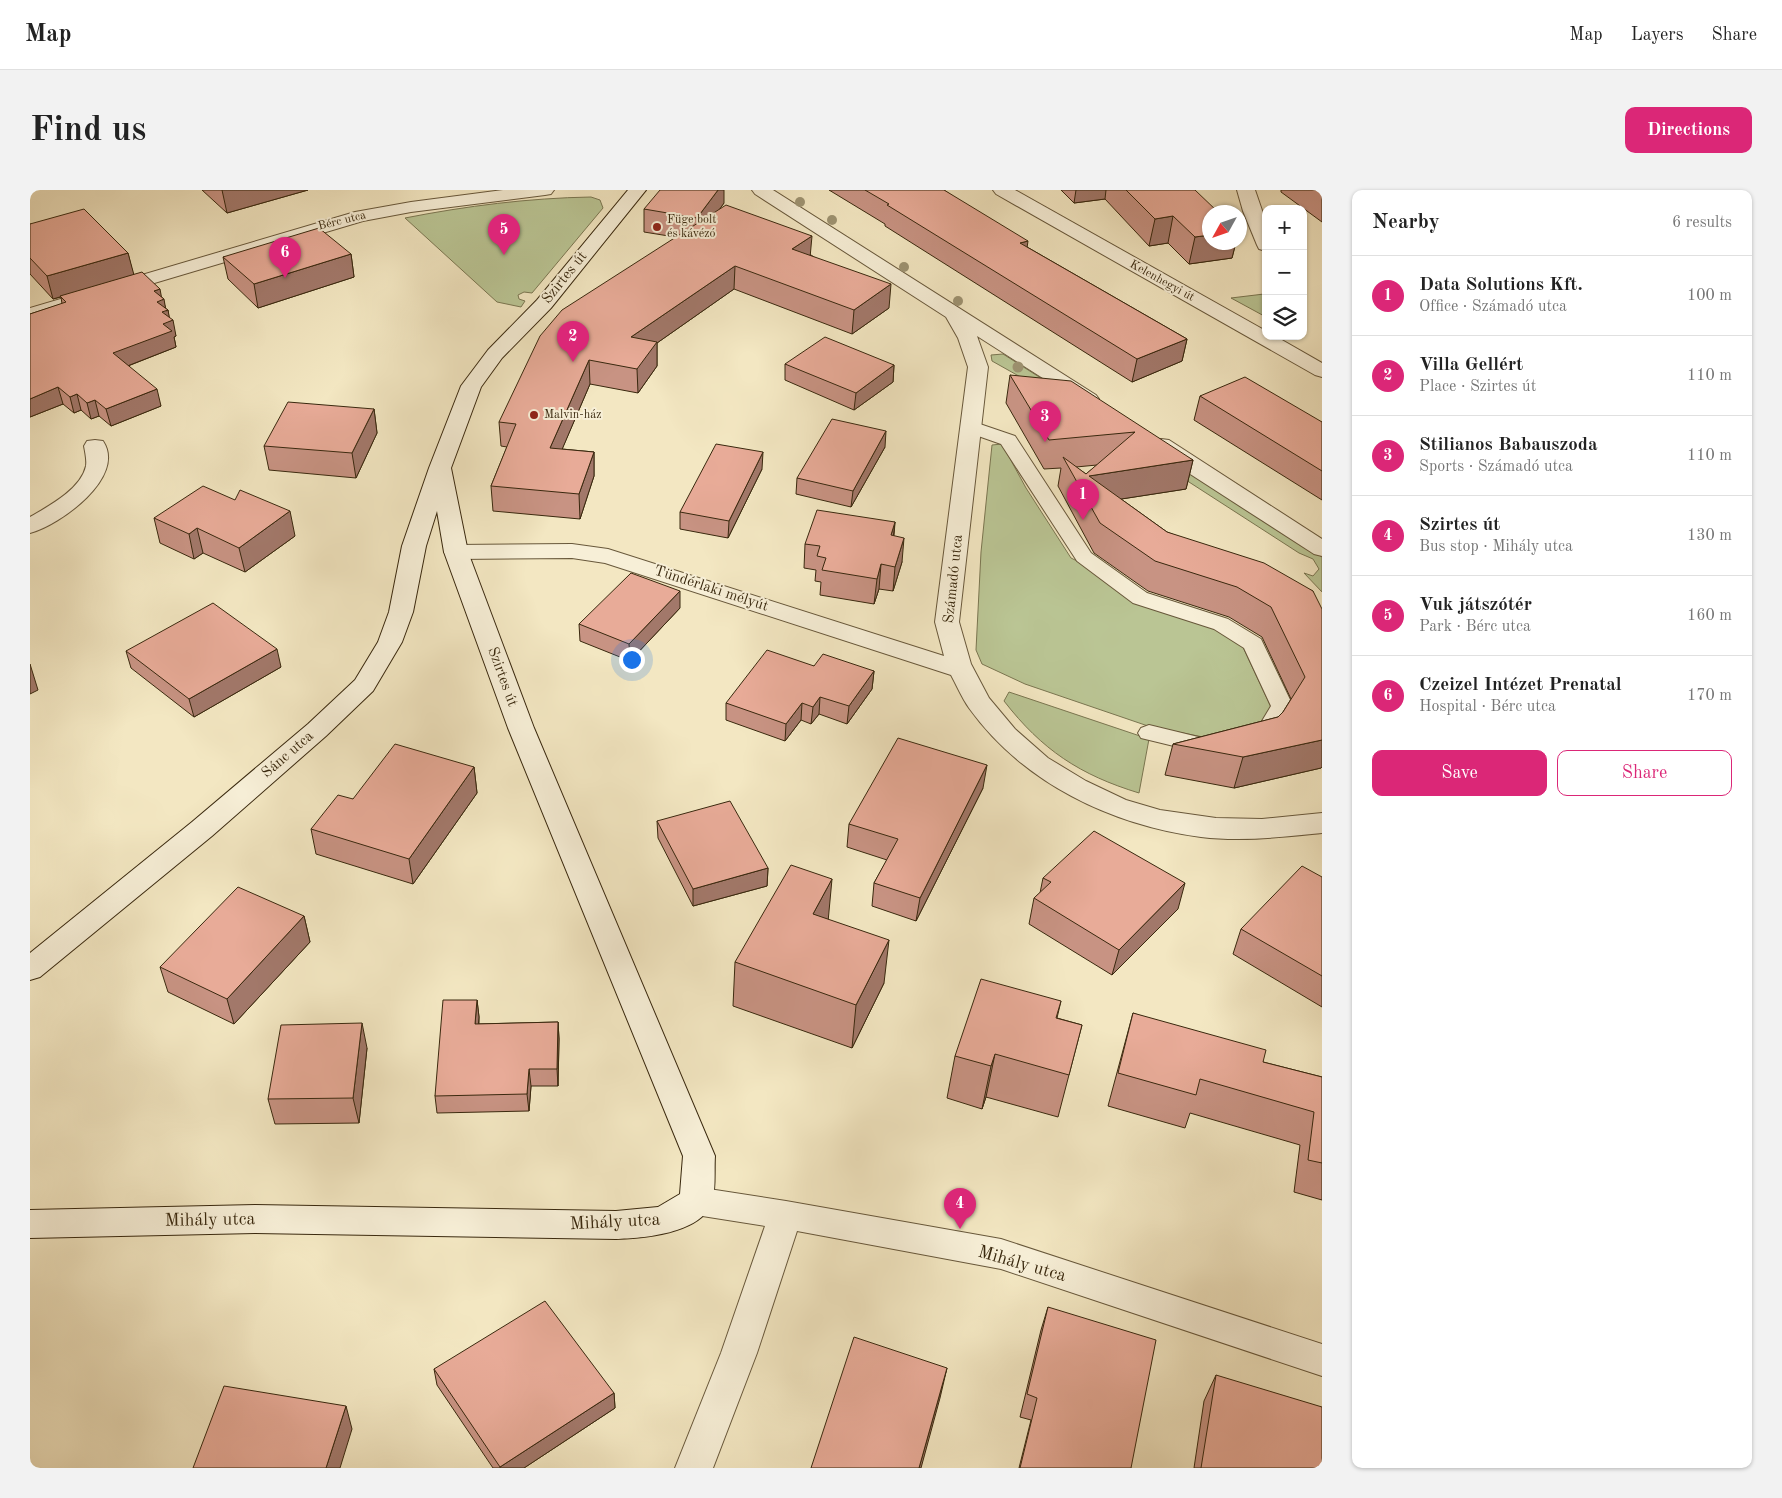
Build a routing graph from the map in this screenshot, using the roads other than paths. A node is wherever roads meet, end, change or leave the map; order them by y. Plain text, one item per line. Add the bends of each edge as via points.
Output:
1 (544, 190) edge
2 (637, 190) edge
3 (761, 190) edge
4 (1002, 190) edge
5 (1246, 190) edge
6 (1262, 235) edge
7 (953, 312) junction
8 (30, 314) edge
9 (1262, 330) edge
10 (1280, 340) edge
11 (1322, 371) edge
12 (1104, 408) edge
13 (972, 427) junction
14 (1145, 435) edge
15 (95, 446) dead end
16 (440, 468) junction
17 (30, 526) edge
18 (1322, 549) edge
19 (456, 552) junction
20 (959, 669) junction
21 (1148, 733) dead end
22 (1322, 823) edge
23 (30, 969) edge
24 (696, 1201) junction
25 (786, 1214) junction
26 (30, 1224) edge
27 (1322, 1360) edge
28 (694, 1468) edge

1 - 8 street, Bérc utca via 361,216
2 - 16 street, Szirtes út via 544,304 495,354 471,386
3 - 7 street, Számadó utca
4 - 9 street, Kelenhegyi út
5 - 6 street
7 - 12 street, Számadó utca
7 - 13 street, Számadó utca via 967,332 978,367
10 - 11 street, Kelenhegyi út
13 - 20 street, Számadó utca via 947,622
13 - 21 lane via 1008,440 1084,557 1140,598 1221,624 1253,644 1282,706 1264,737 1216,748
14 - 18 street
15 - 17 street via 97,466 90,481 55,512
16 - 19 street, Szirtes út
16 - 23 street, Sánc utca via 414,546 401,612 390,642 364,685 202,829
19 - 20 street, Tündérlaki mélyút via 572,551 608,556
19 - 24 street, Szirtes út via 521,728 699,1156
20 - 22 street, Számadó utca via 974,696 1014,744 1048,771 1082,791 1122,808 1200,827 1243,830
24 - 25 street, Mihály utca
24 - 26 street, Mihály utca via 680,1214 662,1222 616,1225 255,1219
25 - 27 street, Mihály utca via 1001,1254
25 - 28 street via 739,1353

